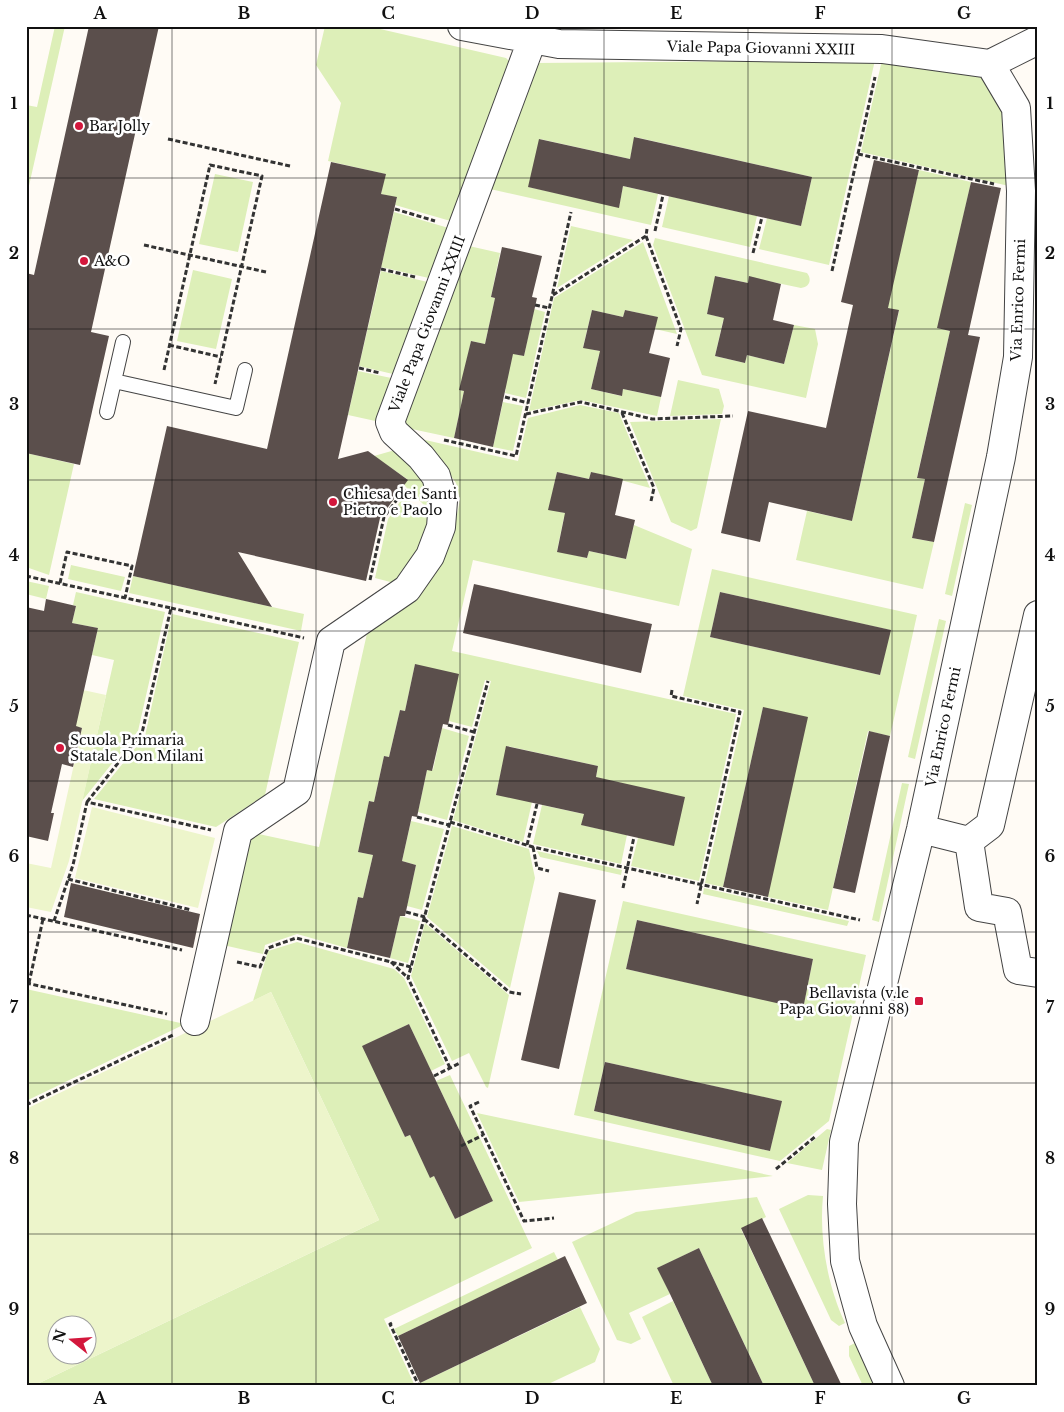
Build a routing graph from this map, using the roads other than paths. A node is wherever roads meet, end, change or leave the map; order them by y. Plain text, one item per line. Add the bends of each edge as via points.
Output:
1 (462, 26) edge
2 (532, 40) junction
3 (1038, 40) edge
4 (990, 64) junction
5 (123, 342) dead end
6 (244, 370) dead end
7 (114, 380) junction
8 (107, 412) dead end
9 (1038, 615) edge
10 (921, 829) junction
11 (969, 841) junction
12 (1038, 973) edge
13 (195, 1021) road end
14 (890, 1386) edge

1 - 2 street, Viale Papa Giovanni XXIII
2 - 4 street, Viale Papa Giovanni XXIII via 591,46 882,49
2 - 13 street, Viale Papa Giovanni XXIII via 390,422 394,432 436,476 443,501 441,527 430,556 407,590 331,641 297,791 238,831 236,836
3 - 4 street
4 - 10 street, Via Enrico Fermi via 1016,108 1021,191 1018,357 1001,457
5 - 7 lane
6 - 7 lane via 236,408
7 - 8 lane
9 - 11 street via 990,825
10 - 11 street
10 - 14 street, Via Enrico Fermi via 847,1130 842,1184 845,1261 863,1326
11 - 12 street via 979,907 1007,912 1018,970

